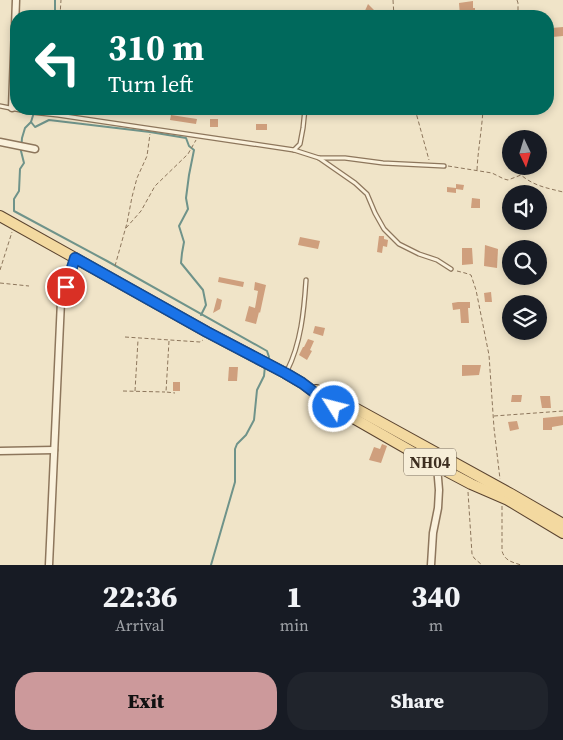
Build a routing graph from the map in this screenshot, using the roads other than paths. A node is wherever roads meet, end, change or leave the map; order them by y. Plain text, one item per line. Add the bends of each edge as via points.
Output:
1 (58, 115) edge
2 (304, 115) edge
3 (0, 142) edge
4 (35, 150) dead end
5 (294, 150) junction
6 (319, 158) junction
7 (444, 166) road end
8 (0, 216) edge
9 (75, 258) junction
10 (451, 269) road end
11 (306, 280) dead end
12 (285, 373) junction
13 (302, 383) junction
14 (54, 450) junction
15 (0, 451) edge
16 (437, 466) junction
17 (504, 494) junction
18 (559, 523) edge
19 (563, 533) edge
20 (49, 565) edge
21 (432, 565) edge

1 - 5 lane
2 - 5 lane via 300,144
3 - 4 street
5 - 6 lane
6 - 7 lane
6 - 10 lane via 367,194 384,229 399,244
8 - 9 main road, NH04
9 - 12 main road, NH04
9 - 14 street via 60,301
11 - 12 lane via 299,336
12 - 13 main road, NH04
13 - 16 main road, NH04 via 334,407
13 - 17 main road, NH04 via 333,396
14 - 15 street
14 - 20 street
16 - 17 main road, NH04 via 471,484
16 - 21 street via 439,490
17 - 18 main road, NH04 via 508,500
18 - 19 main road, NH04

